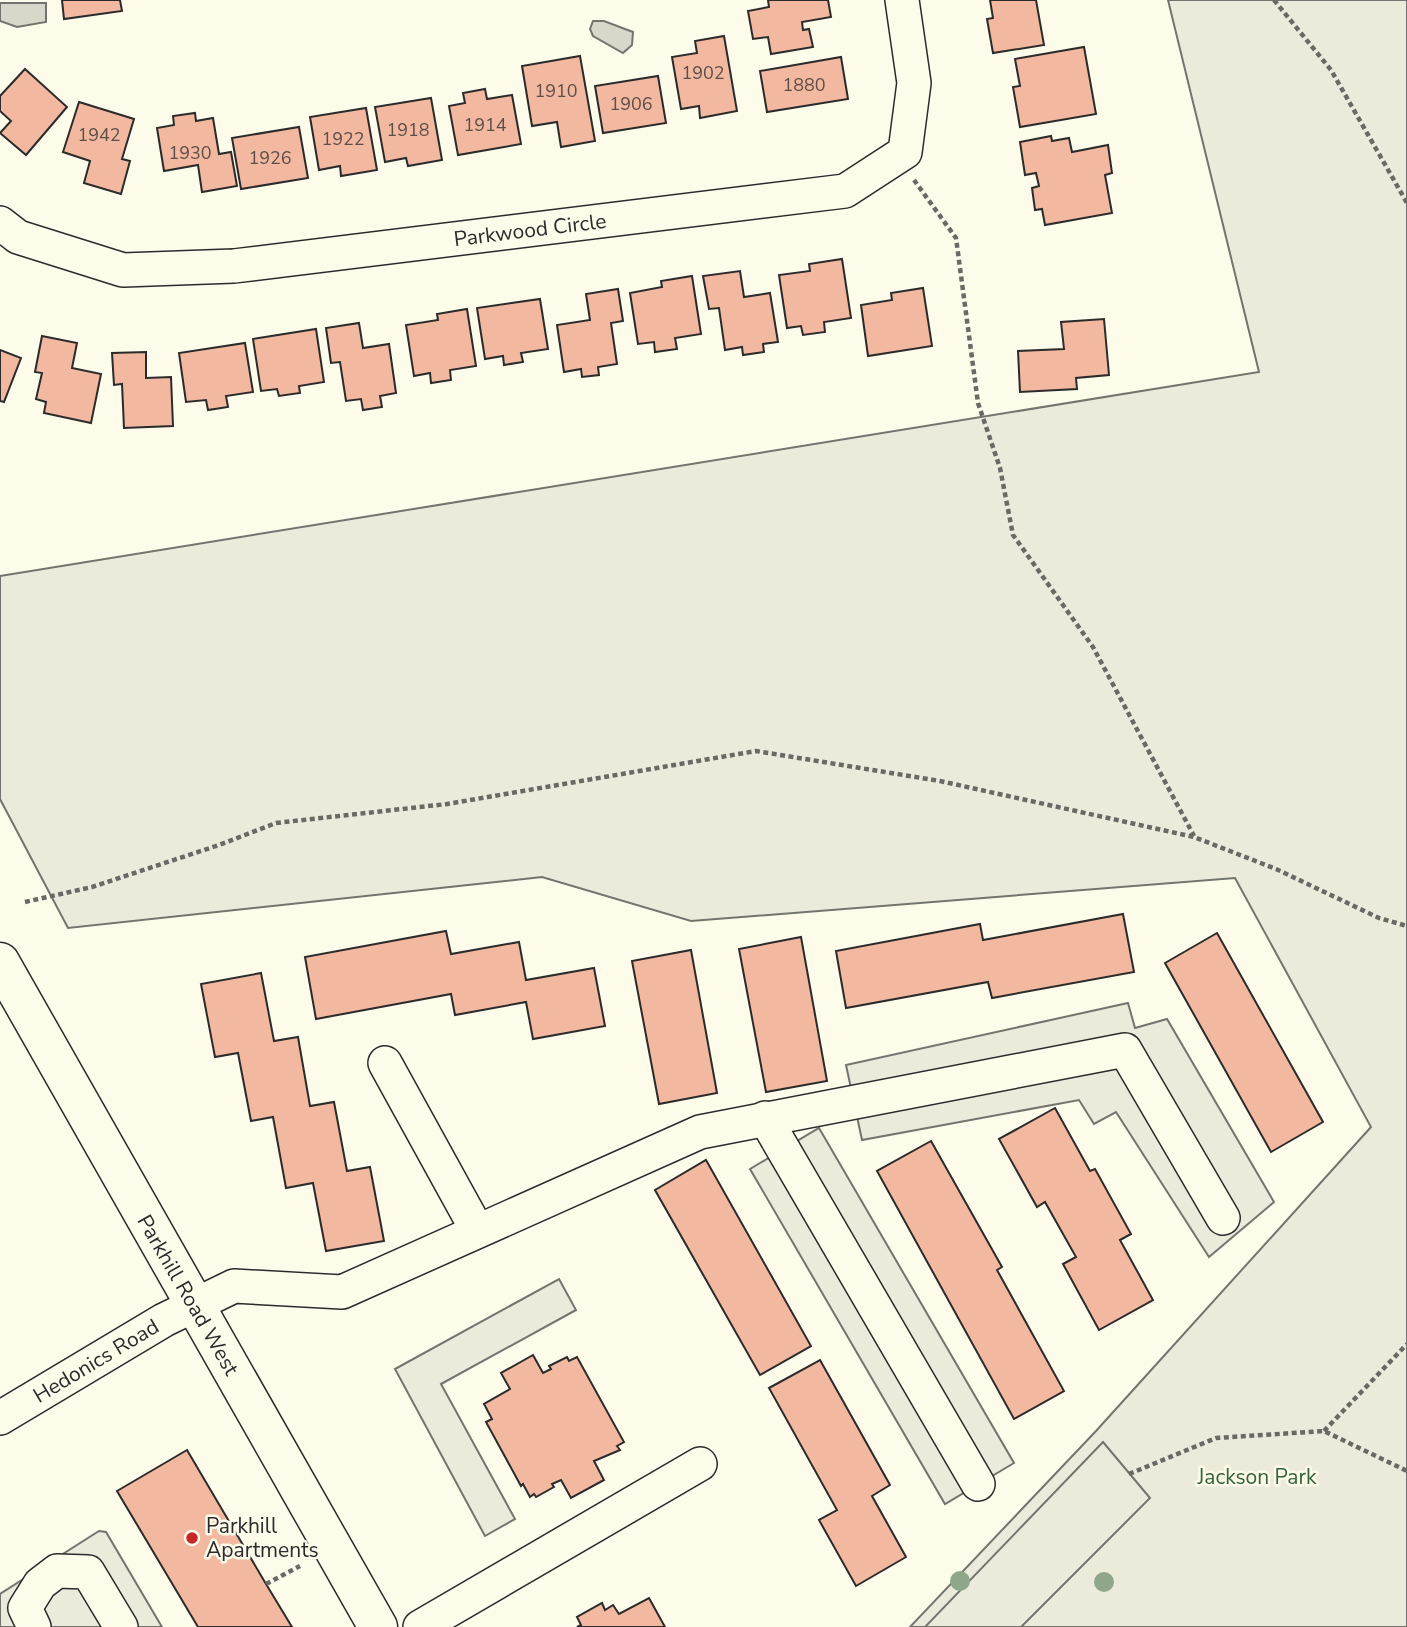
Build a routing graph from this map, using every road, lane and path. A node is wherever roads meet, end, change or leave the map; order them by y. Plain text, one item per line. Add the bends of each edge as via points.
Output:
1 (902, 0) edge
2 (1274, 0) edge
3 (897, 157) junction
4 (1407, 203) edge
5 (0, 223) edge
6 (1194, 837) junction
7 (25, 902) dead end
8 (1407, 926) edge
9 (0, 962) edge
10 (385, 1063) dead end
11 (765, 1118) junction
12 (1223, 1218) dead end
13 (477, 1230) junction
14 (194, 1305) junction
15 (1407, 1344) edge
16 (0, 1418) edge
17 (1324, 1431) junction
18 (700, 1464) dead end
19 (1407, 1471) edge
20 (1129, 1474) dead end
21 (978, 1484) dead end
22 (300, 1566) dead end
23 (267, 1584) dead end
24 (34, 1627) edge
25 (121, 1627) edge
26 (378, 1627) edge
27 (420, 1627) edge

1 - 3 street via 914,83 905,152
2 - 4 path via 1331,70
3 - 5 street, Parkwood Circle via 845,191 234,266 123,270 18,237
3 - 6 path via 956,238 978,403 1000,468 1013,535 1093,647
6 - 7 path via 940,782 756,751 447,804 276,823 92,887
6 - 8 path
9 - 14 main road, Parkhill Road West
10 - 13 street
11 - 12 street, Hedonics Road via 1125,1050
11 - 13 street, Hedonics Road via 700,1132
11 - 21 street
13 - 14 street, Hedonics Road via 342,1292 234,1286
14 - 16 street, Hedonics Road
14 - 26 main road, Parkhill Road West
15 - 17 path
17 - 19 path
17 - 20 path via 1216,1438
18 - 27 street
22 - 23 path
24 - 25 street via 25,1608 40,1584 57,1571 88,1572

